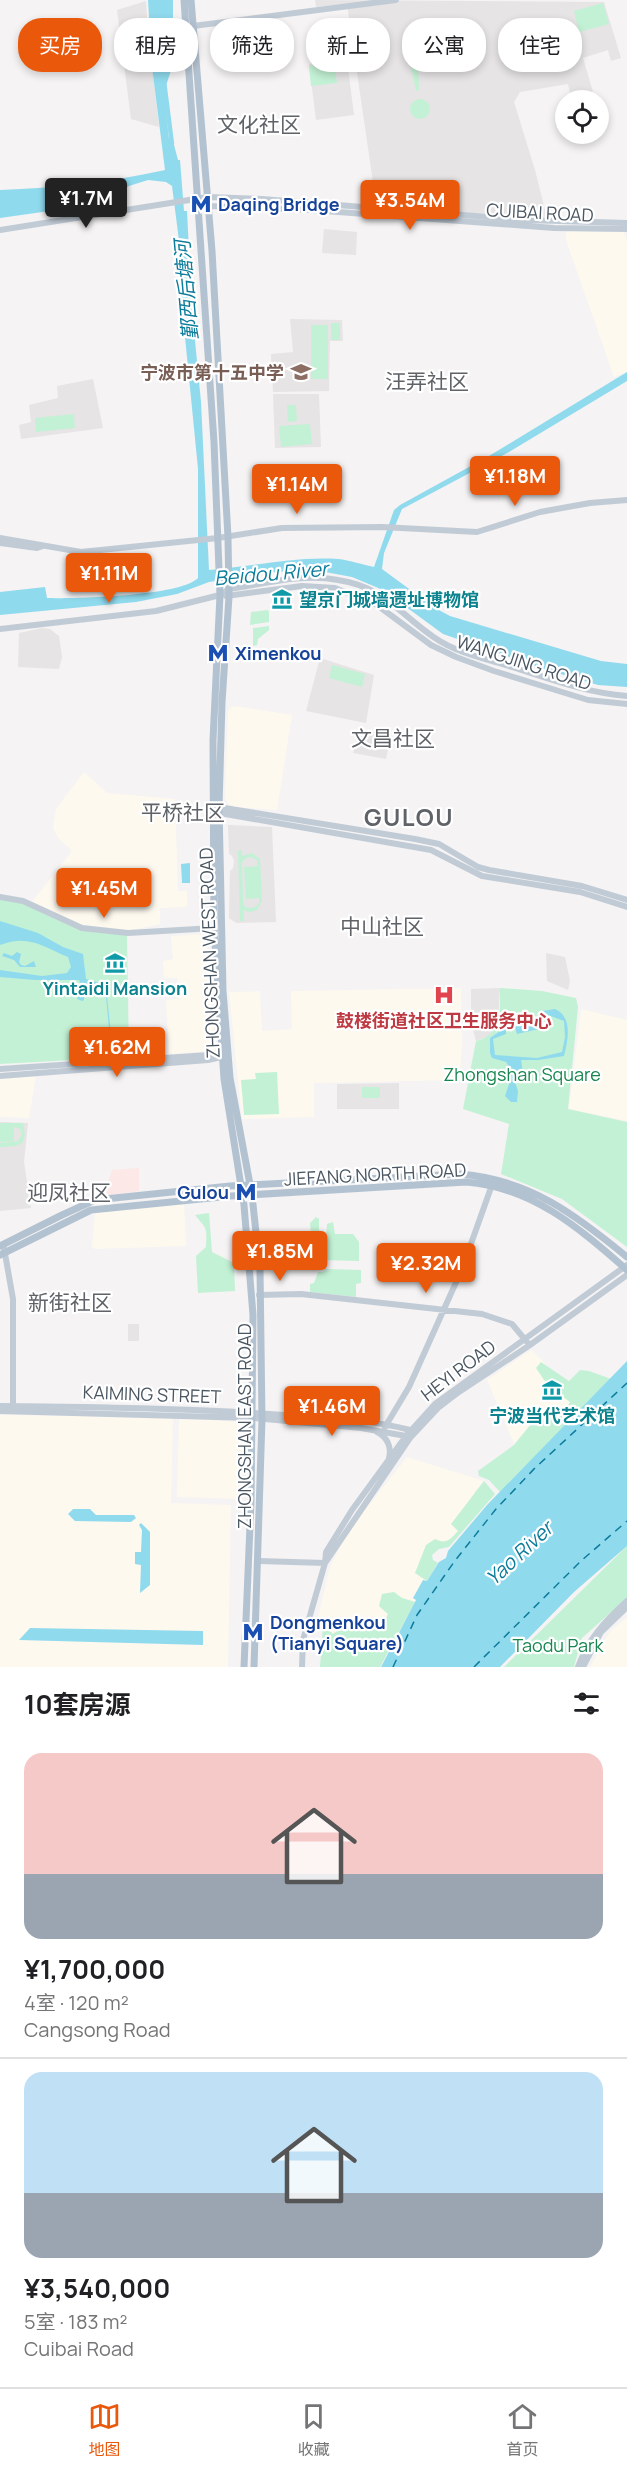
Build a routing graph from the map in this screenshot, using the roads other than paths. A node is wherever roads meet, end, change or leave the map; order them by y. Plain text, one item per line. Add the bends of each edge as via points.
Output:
1 (184, 0) edge
2 (191, 0) edge
3 (396, 0) edge
4 (192, 18) edge
5 (198, 25) edge
6 (197, 72) edge
7 (208, 197) junction
8 (196, 201) junction
9 (209, 206) junction
10 (627, 223) edge
11 (627, 229) edge
12 (0, 230) edge
13 (627, 500) edge
14 (228, 537) junction
15 (0, 538) edge
16 (215, 538) junction
17 (0, 543) edge
18 (43, 546) junction
19 (229, 590) junction
20 (220, 595) junction
21 (0, 629) edge
22 (627, 696) edge
23 (627, 704) edge
24 (215, 809) junction
25 (0, 897) edge
26 (627, 900) edge
27 (627, 907) edge
28 (214, 928) junction
29 (224, 1055) junction
30 (0, 1069) edge
31 (0, 1076) edge
32 (493, 1182) junction
33 (250, 1185) junction
34 (241, 1186) junction
35 (242, 1195) junction
36 (252, 1195) junction
37 (1, 1245) edge
38 (3, 1254) edge
39 (627, 1257) edge
40 (626, 1269) edge
41 (259, 1295) junction
42 (443, 1308) junction
43 (527, 1342) junction
44 (0, 1406) edge
45 (13, 1409) junction
46 (0, 1412) edge
47 (253, 1415) junction
48 (262, 1416) junction
49 (385, 1427) junction
50 (371, 1429) junction
51 (408, 1433) junction
52 (388, 1460) junction
53 (258, 1561) junction
54 (325, 1563) junction
55 (627, 1601) edge
56 (627, 1607) edge
57 (244, 1667) edge
58 (254, 1667) edge
59 (302, 1667) edge
60 (578, 1667) edge
61 (583, 1667) edge

1 - 8 main road, ZHONGSHAN WEST ROAD
2 - 4 main road, ZHONGSHAN WEST ROAD
3 - 5 main road
6 - 7 main road, ZHONGSHAN WEST ROAD
7 - 8 main road, CUIBAI ROAD
7 - 9 main road, ZHONGSHAN WEST ROAD
7 - 10 main road, CUIBAI ROAD via 527,220
8 - 9 main road
8 - 12 main road, CUIBAI ROAD
8 - 16 main road, ZHONGSHAN WEST ROAD via 214,442
9 - 11 main road, CUIBAI ROAD via 554,228
9 - 14 main road, ZHONGSHAN WEST ROAD
13 - 14 main road via 540,512 477,532 382,527 282,528
14 - 16 main road
14 - 19 main road, ZHONGSHAN WEST ROAD
15 - 18 main road
16 - 18 main road via 81,552
16 - 20 main road, ZHONGSHAN WEST ROAD
17 - 18 main road
19 - 20 main road, WANGJING ROAD
19 - 22 main road, WANGJING ROAD via 304,578 355,584 375,591 434,637 462,651 580,688
19 - 23 main road, WANGJING ROAD via 335,588 377,605 431,645 456,657 588,700
19 - 24 main road, ZHONGSHAN WEST ROAD
20 - 21 main road via 156,611
20 - 24 main road, ZHONGSHAN WEST ROAD
24 - 26 main road via 415,838 439,844 478,867 582,886
24 - 27 main road via 431,850 482,876 580,892
24 - 28 main road, ZHONGSHAN WEST ROAD
24 - 29 main road, ZHONGSHAN WEST ROAD
25 - 28 main road via 23,901 82,928 128,933
28 - 29 main road, ZHONGSHAN WEST ROAD
29 - 30 main road
29 - 31 main road
29 - 33 main road, ZHONGSHAN WEST ROAD
29 - 34 main road, ZHONGSHAN WEST ROAD
32 - 33 main road, JIEFANG NORTH ROAD via 446,1174
32 - 36 main road, JIEFANG NORTH ROAD
32 - 39 main road, JIEFANG NORTH ROAD via 525,1189 561,1206
32 - 40 main road, JIEFANG NORTH ROAD via 557,1213
32 - 42 main road via 476,1236
33 - 34 main road, JIEFANG NORTH ROAD
33 - 36 main road, ZHONGSHAN EAST ROAD
34 - 35 main road, ZHONGSHAN WEST ROAD
34 - 37 main road, JIEFANG NORTH ROAD via 95,1200
35 - 36 main road, JIEFANG NORTH ROAD
35 - 38 main road, JIEFANG NORTH ROAD via 91,1210
35 - 47 main road, ZHONGSHAN EAST ROAD via 253,1315
36 - 41 main road, ZHONGSHAN EAST ROAD
37 - 38 main road
38 - 45 main road via 13,1299
40 - 43 main road, HEYI ROAD
41 - 42 main road via 301,1294
41 - 48 main road, ZHONGSHAN EAST ROAD
42 - 43 main road via 498,1318 512,1324
42 - 49 main road via 409,1387
43 - 51 main road, HEYI ROAD via 453,1390
43 - 54 main road, HEYI ROAD via 439,1407 404,1447
44 - 45 main road, KAIMING STREET
45 - 46 main road, KAIMING STREET
45 - 47 main road, KAIMING STREET
47 - 48 main road, KAIMING STREET
47 - 57 main road, ZHONGSHAN EAST ROAD
48 - 49 main road, KAIMING STREET
48 - 50 main road, KAIMING STREET
48 - 53 main road, ZHONGSHAN EAST ROAD
49 - 50 main road, KAIMING STREET
49 - 51 main road, KAIMING STREET
50 - 52 main road via 387,1440
51 - 52 main road, HEYI ROAD
52 - 54 main road, HEYI ROAD via 335,1537 326,1552
53 - 54 main road
53 - 58 main road, ZHONGSHAN EAST ROAD
54 - 59 main road, HEYI ROAD via 303,1640
55 - 60 main road via 589,1641
56 - 61 main road via 601,1632

